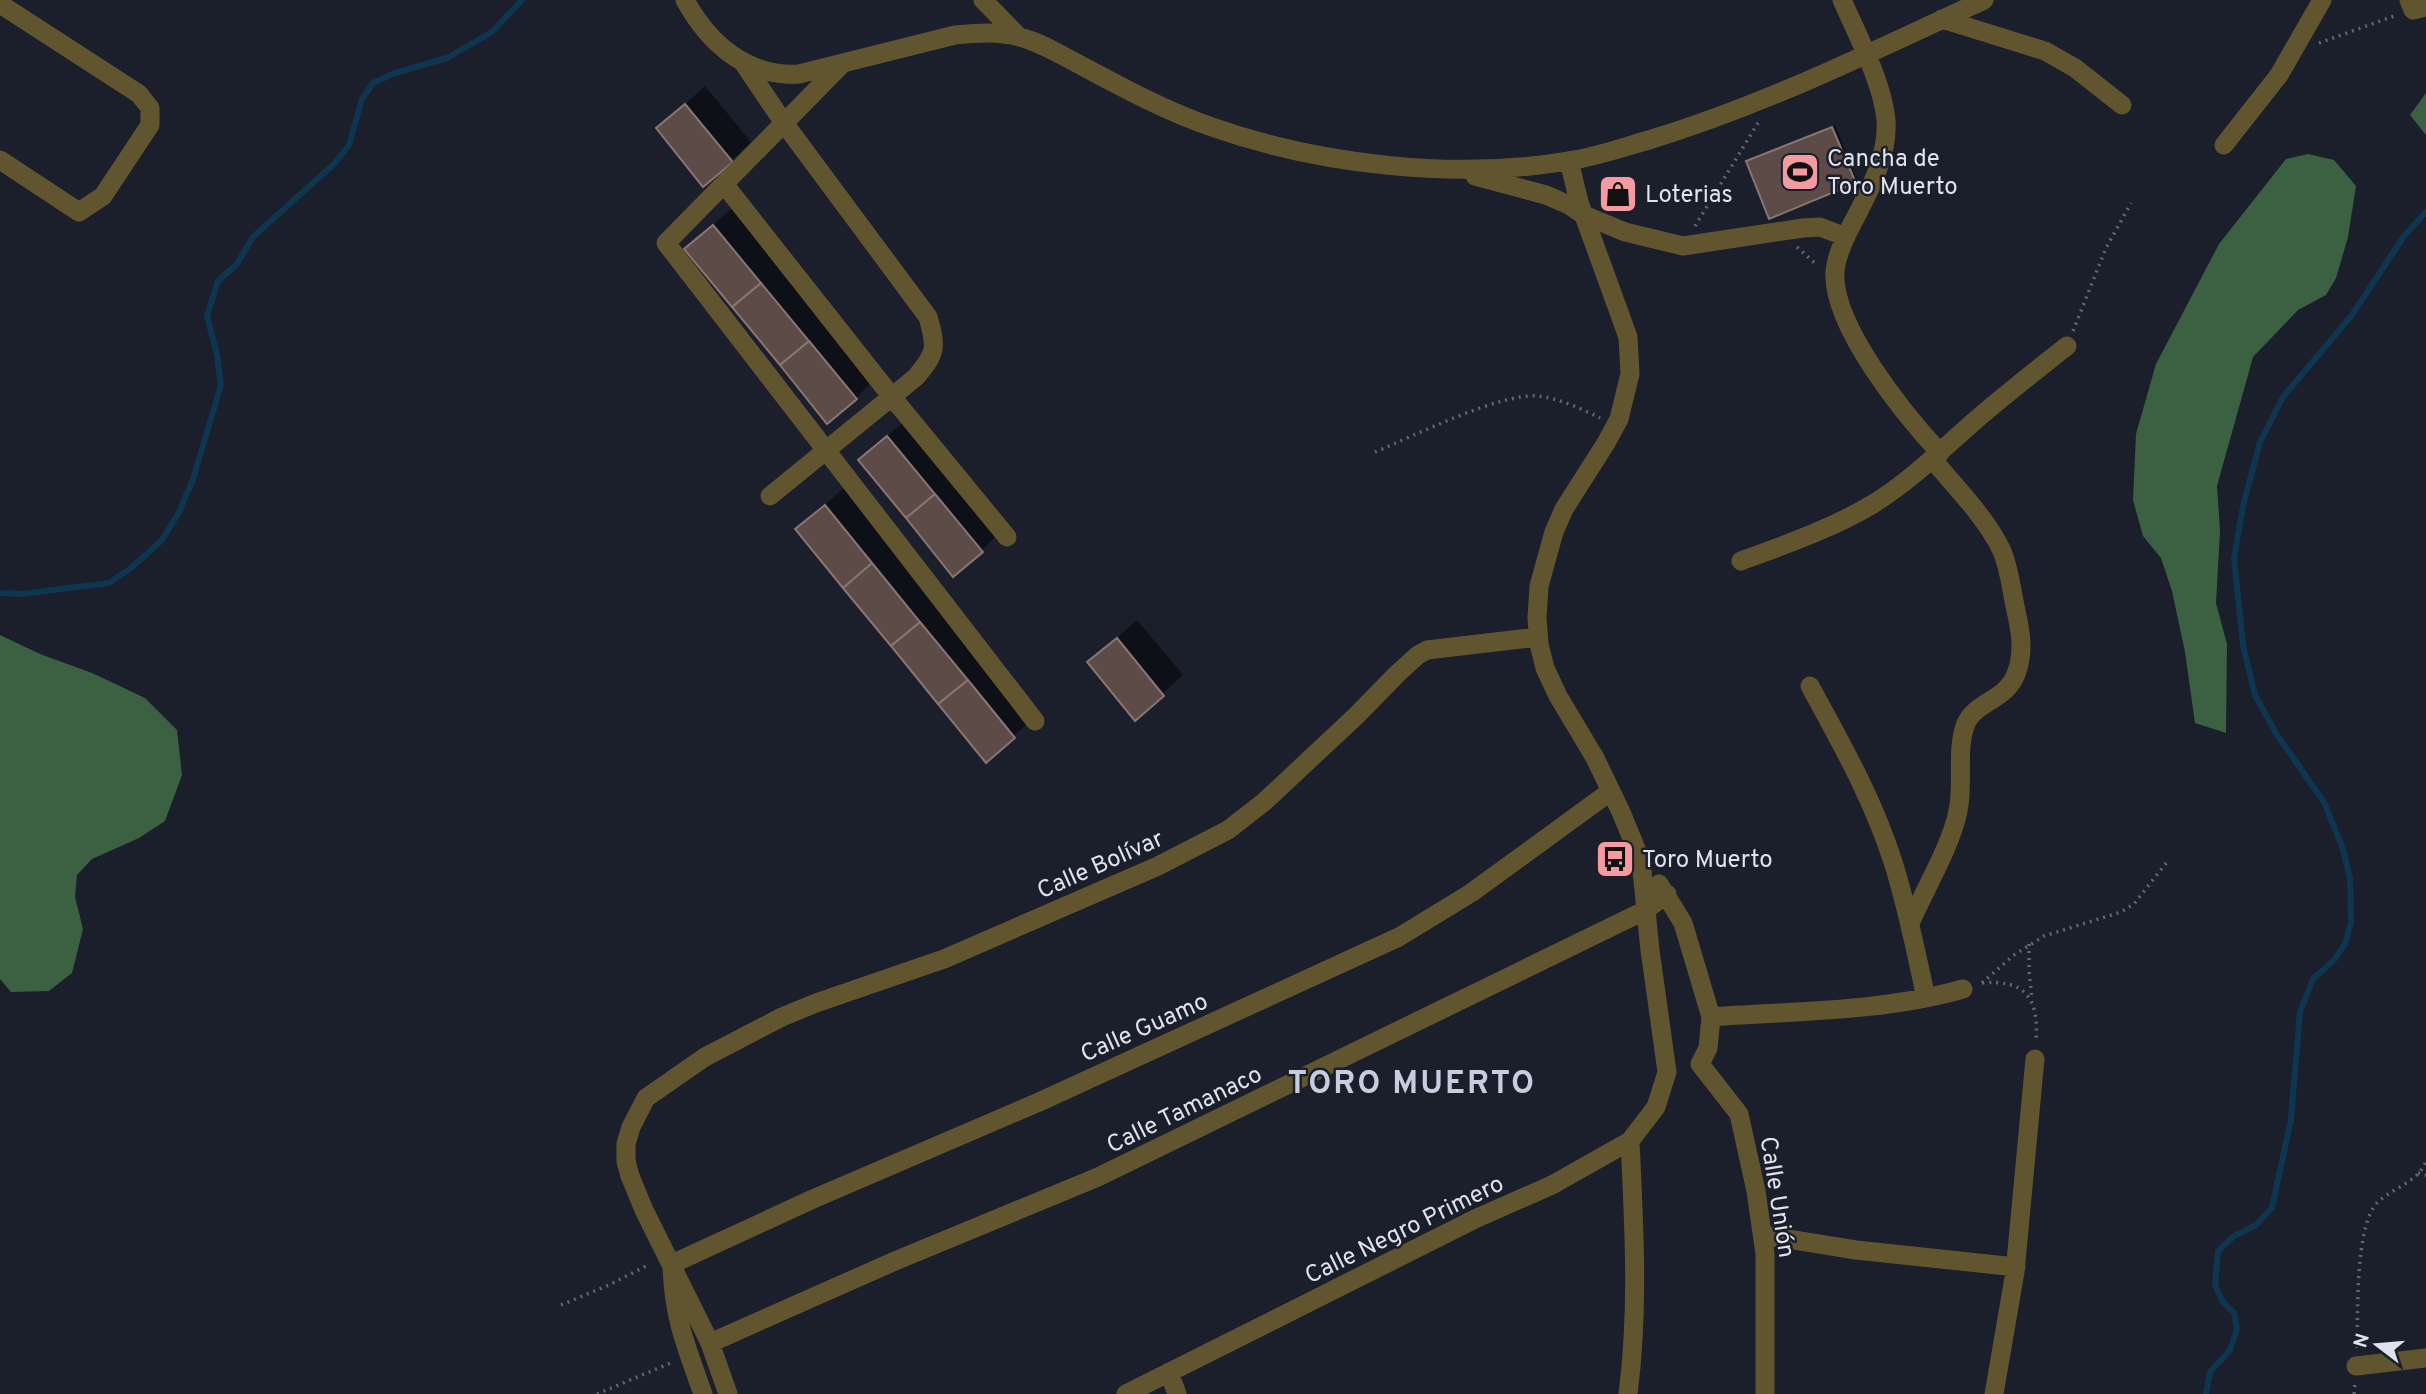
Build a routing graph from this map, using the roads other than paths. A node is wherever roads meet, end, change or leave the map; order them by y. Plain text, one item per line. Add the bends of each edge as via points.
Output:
1 (685, 0) edge
2 (982, 0) edge
3 (1842, 0) edge
4 (1984, 0) edge
5 (2322, 0) edge
6 (0, 4) edge
7 (1942, 19) junction
8 (1019, 37) junction
9 (1866, 53) junction
10 (843, 63) junction
11 (744, 64) junction
12 (2122, 105) dead end
13 (784, 123) junction
14 (2224, 145) dead end
15 (0, 160) edge
16 (1569, 161) junction
17 (1419, 167) junction
18 (724, 184) junction
19 (1584, 215) junction
20 (1846, 237) junction
21 (2067, 346) road end
22 (892, 397) junction
23 (827, 451) junction
24 (1936, 457) junction
25 (769, 496) dead end
26 (1007, 537) dead end
27 (1741, 561) dead end
28 (1538, 637) junction
29 (1810, 686) dead end
30 (1035, 720) dead end
31 (1611, 792) junction
32 (1641, 861) junction
33 (1667, 894) junction
34 (1646, 910) junction
35 (1910, 923) junction
36 (1963, 989) road end
37 (1926, 998) junction
38 (1711, 1017) junction
39 (2035, 1059) road end
40 (1700, 1064) junction
41 (1667, 1072) junction
42 (1630, 1141) junction
43 (1763, 1235) junction
44 (669, 1259) junction
45 (2016, 1267) junction
46 (710, 1343) junction
47 (2426, 1358) edge
48 (2356, 1366) road end
49 (1169, 1372) junction
50 (725, 1387) edge
51 (702, 1392) edge
52 (1126, 1394) edge
53 (1177, 1394) edge
54 (1628, 1394) edge
55 (1765, 1394) edge
56 (1994, 1394) edge

1 - 11 street via 711,38
2 - 8 street
3 - 9 street
4 - 7 street
5 - 14 street via 2279,75
6 - 15 street via 139,94 150,108 150,125 103,196 79,212
7 - 9 street
7 - 12 street via 2045,51
8 - 10 street via 978,32 954,35
8 - 17 street via 1184,117 1244,138 1337,159
9 - 16 street via 1711,121
9 - 20 street via 1886,121 1885,136 1874,178
10 - 11 street via 785,75
10 - 13 street
11 - 13 street
13 - 18 street
13 - 22 street via 928,317 935,340 931,359
16 - 17 street via 1480,169
16 - 19 street
17 - 19 street via 1517,186
18 - 22 street
18 - 23 street via 666,243
19 - 20 street via 1648,239 1683,246 1820,228
19 - 28 street via 1631,356 1626,397 1615,426 1554,532 1539,586
20 - 24 street via 1835,274 1846,318 1878,378
21 - 24 street
22 - 23 street
22 - 26 street
23 - 25 street
23 - 30 street
24 - 27 street via 1843,521
24 - 35 street via 2001,549 2018,619 2021,654 2009,688 1969,716 1966,723 1959,809
28 - 31 street via 1545,668
28 - 44 street, Calle Bolívar via 1427,650 1228,830 1158,866 944,959 782,1017 705,1057 646,1098 631,1127 626,1161
29 - 35 street via 1865,790 1893,861
31 - 32 street
31 - 44 street, Calle Guamo via 1471,893 1399,937 1052,1096
32 - 33 street
32 - 34 street
33 - 34 street, Calle Tamanaco
33 - 38 street via 1683,923
34 - 41 street
34 - 46 street, Calle Tamanaco via 1098,1177
35 - 37 street
36 - 37 street
37 - 38 street
38 - 40 street via 1708,1048
39 - 45 street
40 - 41 street
40 - 43 street, Calle Unión via 1739,1114
41 - 42 street, Calle Negro Primero via 1656,1107
42 - 49 street, Calle Negro Primero via 1552,1185
42 - 54 street via 1636,1246
43 - 45 street
43 - 55 street, Calle Unión
44 - 46 street
44 - 51 street via 677,1322
45 - 56 street
46 - 50 street
47 - 48 street
49 - 52 street, Calle Negro Primero
49 - 53 street
50 - 51 street

